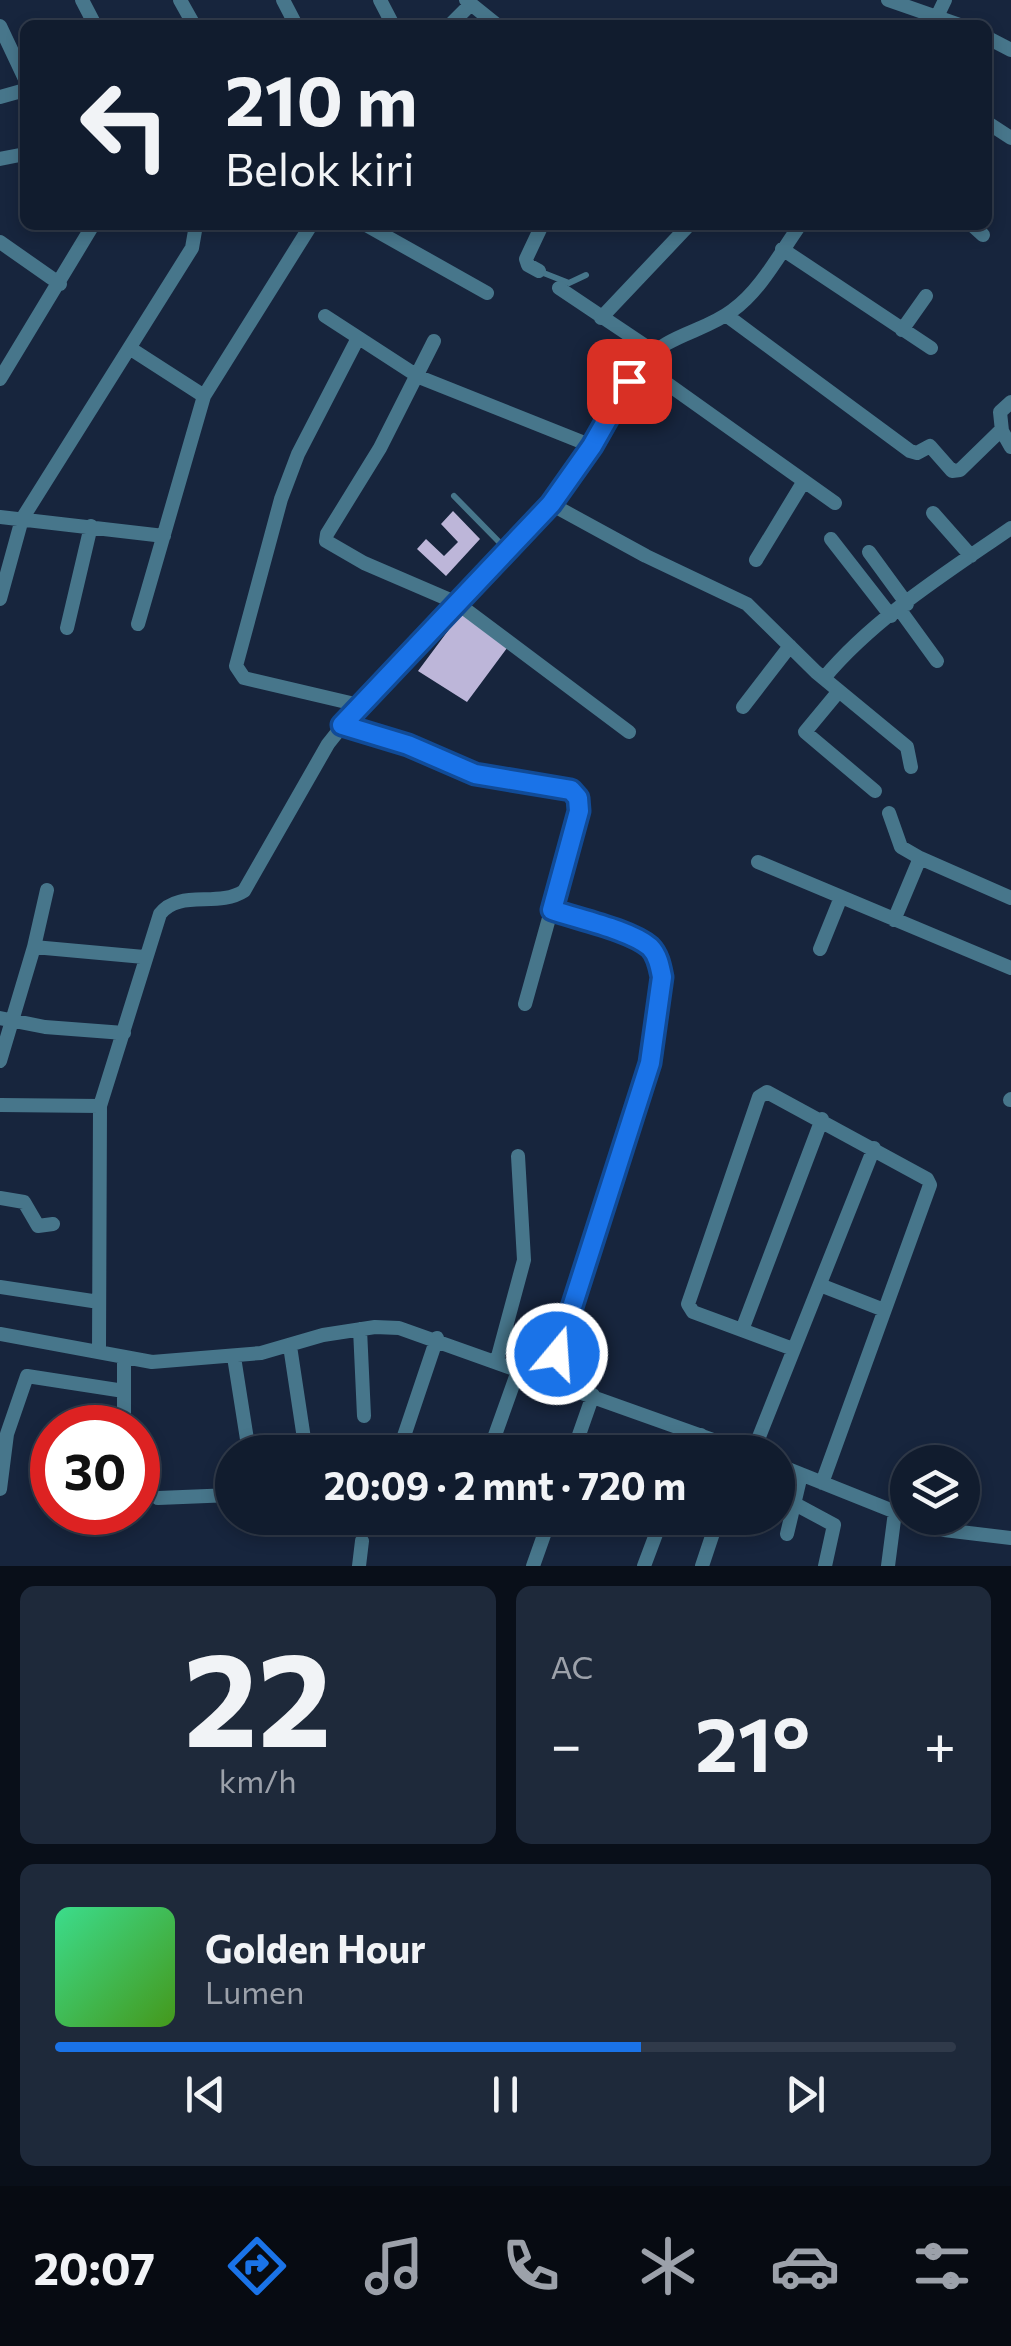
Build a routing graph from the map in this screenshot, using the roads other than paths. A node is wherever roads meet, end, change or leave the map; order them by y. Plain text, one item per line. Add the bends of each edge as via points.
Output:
1 (888, 0) edge
2 (467, 3) edge
3 (490, 20) edge
4 (933, 20) edge
5 (0, 26) edge
6 (20, 68) edge
7 (90, 230) edge
8 (195, 230) edge
9 (303, 230) edge
10 (375, 230) edge
11 (540, 230) edge
12 (684, 230) edge
13 (796, 230) edge
14 (0, 242) edge
15 (782, 249) junction
16 (539, 271) joint
17 (586, 275) dead end
18 (60, 284) junction
19 (559, 288) dead end
20 (487, 293) dead end
21 (926, 296) dead end
22 (325, 316) dead end
23 (726, 316) junction
24 (601, 318) junction
25 (902, 330) junction
26 (358, 338) junction
27 (434, 342) dead end
28 (930, 348) dead end
29 (131, 350) junction
30 (653, 350) junction
31 (641, 365) junction
32 (419, 377) junction
33 (0, 379) edge
34 (204, 396) junction
35 (1011, 402) edge
36 (1002, 431) junction
37 (592, 446) junction
38 (1011, 447) edge
39 (804, 481) junction
40 (454, 496) dead end
41 (835, 503) dead end
42 (551, 504) junction
43 (933, 513) dead end
44 (0, 516) edge
45 (22, 518) junction
46 (91, 526) junction
47 (1011, 528) edge
48 (164, 536) junction
49 (830, 540) dead end
50 (506, 549) junction
51 (870, 552) dead end
52 (971, 556) junction
53 (756, 560) dead end
54 (0, 598) edge
55 (458, 603) junction
56 (899, 610) junction
57 (138, 624) dead end
58 (66, 628) dead end
59 (790, 646) junction
60 (936, 660) dead end
61 (824, 678) junction
62 (839, 691) junction
63 (359, 705) junction
64 (742, 707) dead end
65 (342, 725) junction
66 (629, 732) dead end
67 (911, 767) dead end
68 (876, 791) dead end
69 (889, 813) dead end
70 (920, 858) junction
71 (758, 862) dead end
72 (46, 890) dead end
73 (842, 897) junction
74 (1011, 898) edge
75 (552, 910) junction
76 (894, 920) junction
77 (34, 947) junction
78 (820, 950) dead end
79 (144, 957) junction
80 (1011, 968) edge
81 (526, 1004) dead end
82 (5, 1019) edge
83 (124, 1033) junction
84 (0, 1061) edge
85 (0, 1105) edge
86 (100, 1106) junction
87 (822, 1119) junction
88 (874, 1148) junction
89 (518, 1156) dead end
90 (0, 1198) edge
91 (53, 1224) dead end
92 (820, 1284) junction
93 (0, 1287) edge
94 (100, 1302) junction
95 (884, 1310) junction
96 (360, 1329) junction
97 (742, 1330) junction
98 (0, 1334) edge
99 (438, 1338) junction
100 (290, 1346) junction
101 (794, 1349) junction
102 (100, 1351) junction
103 (124, 1357) junction
104 (234, 1357) junction
105 (497, 1360) junction
106 (518, 1368) junction
107 (549, 1379) junction
108 (124, 1391) junction
109 (594, 1395) junction
110 (124, 1405) edge
111 (364, 1416) dead end
112 (246, 1435) edge
113 (303, 1435) edge
114 (404, 1435) edge
115 (495, 1435) edge
116 (579, 1435) edge
117 (698, 1435) edge
118 (753, 1435) edge
119 (795, 1472) edge
120 (801, 1474) junction
121 (822, 1483) junction
122 (0, 1488) edge
123 (215, 1496) edge
124 (160, 1498) edge
125 (795, 1500) edge
126 (795, 1505) edge
127 (890, 1510) edge
128 (980, 1534) edge
129 (544, 1535) edge
130 (656, 1535) edge
131 (712, 1535) edge
132 (898, 1535) edge
133 (1011, 1538) edge
134 (362, 1541) dead end
135 (359, 1566) edge
136 (533, 1566) edge
137 (644, 1566) edge
138 (702, 1566) edge
139 (825, 1566) edge
140 (888, 1566) edge

1 - 4 street
2 - 3 street
5 - 6 street
7 - 18 street
8 - 29 street via 192,248
9 - 34 street
10 - 20 street
11 - 16 street via 526,258
12 - 24 street
13 - 15 street
14 - 18 street
15 - 23 street
15 - 25 street
16 - 17 lane via 570,283
18 - 33 street
19 - 24 street
21 - 25 street
22 - 26 street
23 - 30 street
23 - 36 street via 910,452 930,446 952,471
24 - 30 street
25 - 28 street
26 - 32 street
26 - 63 street via 298,454 236,666 244,678
27 - 32 street
29 - 34 street
29 - 45 street
30 - 31 street
31 - 37 street
31 - 39 street
32 - 37 street
32 - 55 street via 326,539 364,563
34 - 48 street
35 - 36 street via 1000,412
36 - 38 street
37 - 42 street
39 - 41 street
39 - 53 street
40 - 50 lane
42 - 50 street
42 - 59 street via 748,604
43 - 52 street
44 - 45 street
45 - 46 street
45 - 54 street
46 - 48 street
46 - 58 street
47 - 52 street
48 - 57 street
49 - 56 street
50 - 55 street
51 - 56 street
52 - 56 street
55 - 63 street
55 - 66 street
56 - 60 street
56 - 61 street via 848,648
59 - 61 street
59 - 64 street
61 - 62 street
62 - 67 street via 908,746
62 - 68 street via 805,732
63 - 65 street
65 - 75 street via 475,774 576,794 579,811
65 - 79 street via 249,885 233,898 170,903
69 - 70 street via 901,848
70 - 74 street
70 - 76 street
71 - 73 street
72 - 77 street
73 - 76 street
73 - 78 street
75 - 81 street
75 - 107 street via 648,946 662,977 650,1063
76 - 80 street
77 - 79 street
77 - 82 street
79 - 83 street
82 - 83 street
82 - 84 street
83 - 86 street
85 - 86 street
86 - 94 street
87 - 88 street
87 - 97 street
87 - 97 street via 771,1093 759,1097 688,1304 693,1312
88 - 92 street
88 - 95 street via 930,1185
89 - 105 street via 524,1260
90 - 91 street via 24,1202 38,1226
92 - 95 street
92 - 101 street
93 - 94 street
94 - 102 street
95 - 121 street
96 - 99 street via 399,1328
96 - 100 street
96 - 111 street
97 - 101 street
98 - 102 street
99 - 105 street
99 - 114 street
100 - 104 street
100 - 113 street
101 - 118 street
102 - 103 street
103 - 104 street
103 - 108 street
104 - 112 street
105 - 106 street
106 - 107 street
106 - 115 street
107 - 109 street
108 - 110 street
108 - 122 street via 27,1376 7,1434
109 - 116 street
109 - 117 street
119 - 120 street
120 - 121 street
120 - 125 street
121 - 127 street
123 - 124 street
126 - 139 street via 834,1525
128 - 133 street
129 - 136 street
130 - 137 street
131 - 138 street
132 - 140 street
134 - 135 street

